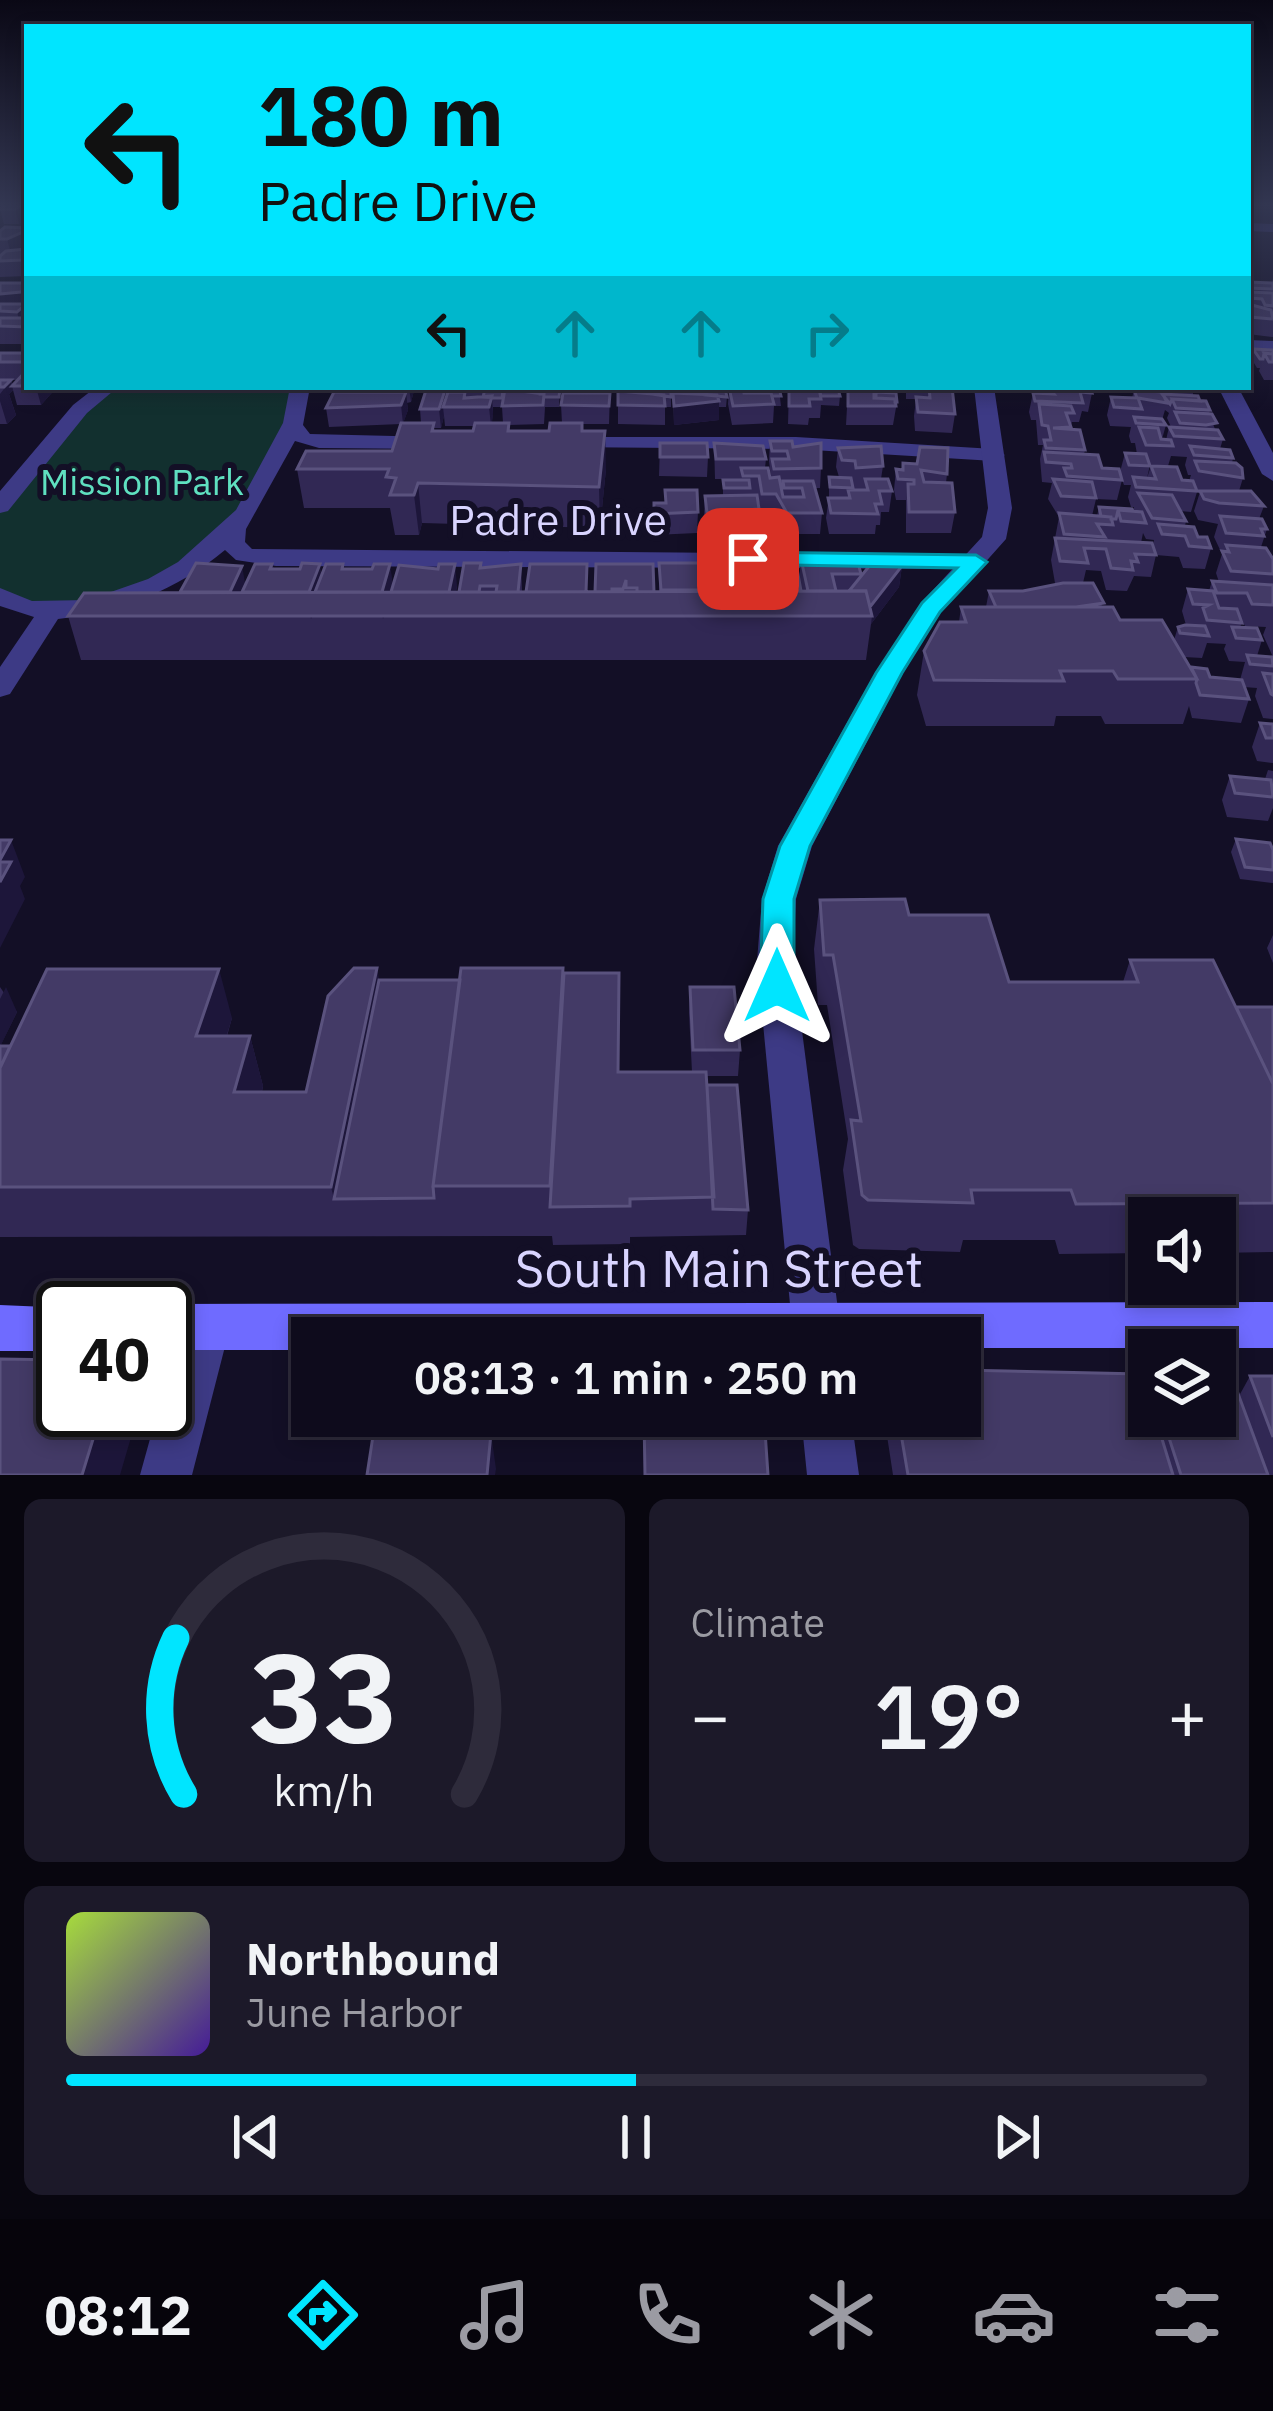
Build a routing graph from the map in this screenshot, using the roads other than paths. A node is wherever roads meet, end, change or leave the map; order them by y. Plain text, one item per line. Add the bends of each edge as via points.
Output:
1 (104, 390) edge
2 (300, 390) edge
3 (984, 390) edge
4 (1230, 390) edge
5 (292, 424) junction
6 (333, 443) junction
7 (453, 443) edge
8 (541, 443) edge
9 (994, 454) junction
10 (273, 461) junction
11 (1272, 472) edge
12 (0, 506) edge
13 (234, 528) junction
14 (277, 559) junction
15 (976, 562) junction
16 (173, 575) junction
17 (0, 596) edge
18 (50, 612) junction
19 (0, 688) edge
20 (814, 1317) edge
21 (1273, 1324) edge
22 (192, 1327) edge
23 (0, 1328) edge
24 (36, 1328) edge
25 (291, 1328) edge
26 (981, 1329) edge
27 (171, 1437) edge
28 (828, 1437) edge
29 (166, 1475) edge
30 (833, 1475) edge

1 - 12 street
2 - 5 street
3 - 9 street
4 - 11 street
5 - 6 street via 303,438
5 - 10 street
6 - 7 street
6 - 10 street
8 - 9 street via 796,443
9 - 15 street via 999,524
10 - 13 street
13 - 14 street via 238,550
13 - 16 street
14 - 15 street, Padre Drive
14 - 16 street, Padre Drive
15 - 20 street via 931,608 889,673 795,846 778,899 776,974
16 - 18 street via 113,601
17 - 18 street
18 - 19 street
21 - 26 main road, South Main Street
22 - 25 main road, South Main Street
23 - 24 main road
27 - 29 street
28 - 30 street

